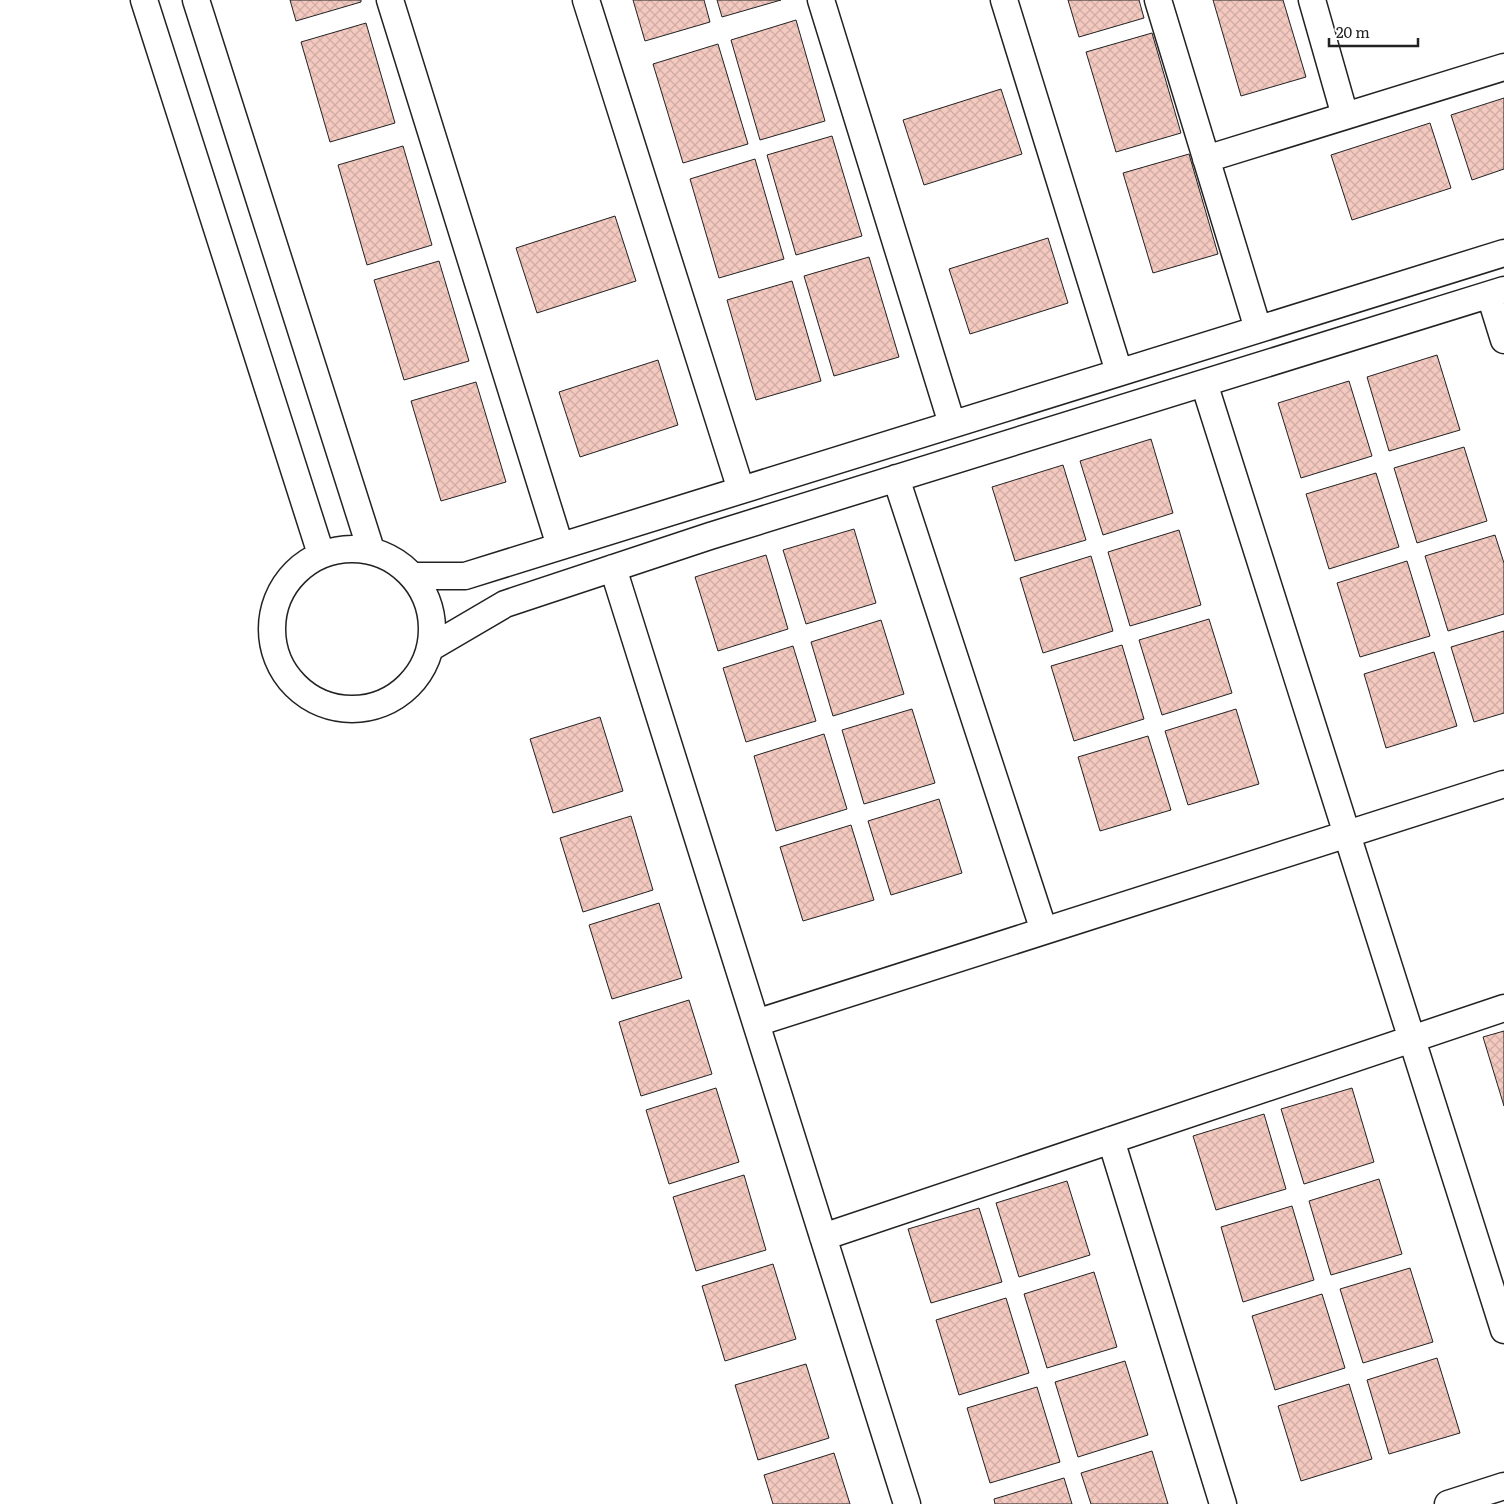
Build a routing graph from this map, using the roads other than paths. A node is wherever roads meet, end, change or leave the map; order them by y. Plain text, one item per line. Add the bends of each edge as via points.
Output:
1 (144, 0) edge
2 (196, 0) edge
3 (390, 0) edge
4 (586, 0) edge
5 (821, 0) edge
6 (1004, 0) edge
7 (1158, 0) edge
8 (1312, 0) edge
9 (1504, 67) edge
10 (1345, 116) junction
11 (1206, 159) junction
12 (1504, 252) edge
13 (1497, 292) edge
14 (1258, 329) junction
15 (1504, 340) edge
16 (1119, 372) junction
17 (1204, 384) junction
18 (952, 424) junction
19 (896, 478) junction
20 (742, 490) junction
21 (560, 546) junction
22 (371, 550) junction
23 (321, 554) junction
24 (613, 568) junction
25 (414, 576) junction
26 (430, 648) junction
27 (1504, 784) edge
28 (1346, 834) junction
29 (1044, 931) junction
30 (1504, 1008) edge
31 (756, 1023) junction
32 (1412, 1039) junction
33 (1111, 1140) junction
34 (823, 1237) junction
35 (1504, 1330) edge
36 (1504, 1486) edge
37 (907, 1504) edge
38 (1223, 1504) edge
39 (1448, 1504) edge

1 - 23 street
2 - 22 street
3 - 21 street
4 - 20 street
5 - 18 street
6 - 16 street
7 - 11 street
8 - 10 street
9 - 10 street
10 - 11 street
11 - 14 street
12 - 14 street
13 - 15 street
13 - 17 street
14 - 16 street
16 - 18 street
17 - 19 street
17 - 28 street
18 - 20 street
19 - 24 street
19 - 29 street
20 - 21 street
21 - 25 street via 465,576
22 - 23 street via 346,548
22 - 25 street via 394,560
23 - 26 street via 292,576 281,591 272,618 274,646 284,672 303,693 328,706 355,710 383,704 404,691 420,671
24 - 26 street via 505,604
24 - 31 street
25 - 26 street via 426,598 432,623
27 - 28 street
28 - 29 street
28 - 32 street
29 - 31 street
30 - 32 street
31 - 34 street
32 - 33 street
32 - 35 street
33 - 34 street
33 - 38 street
34 - 37 street
36 - 39 street

